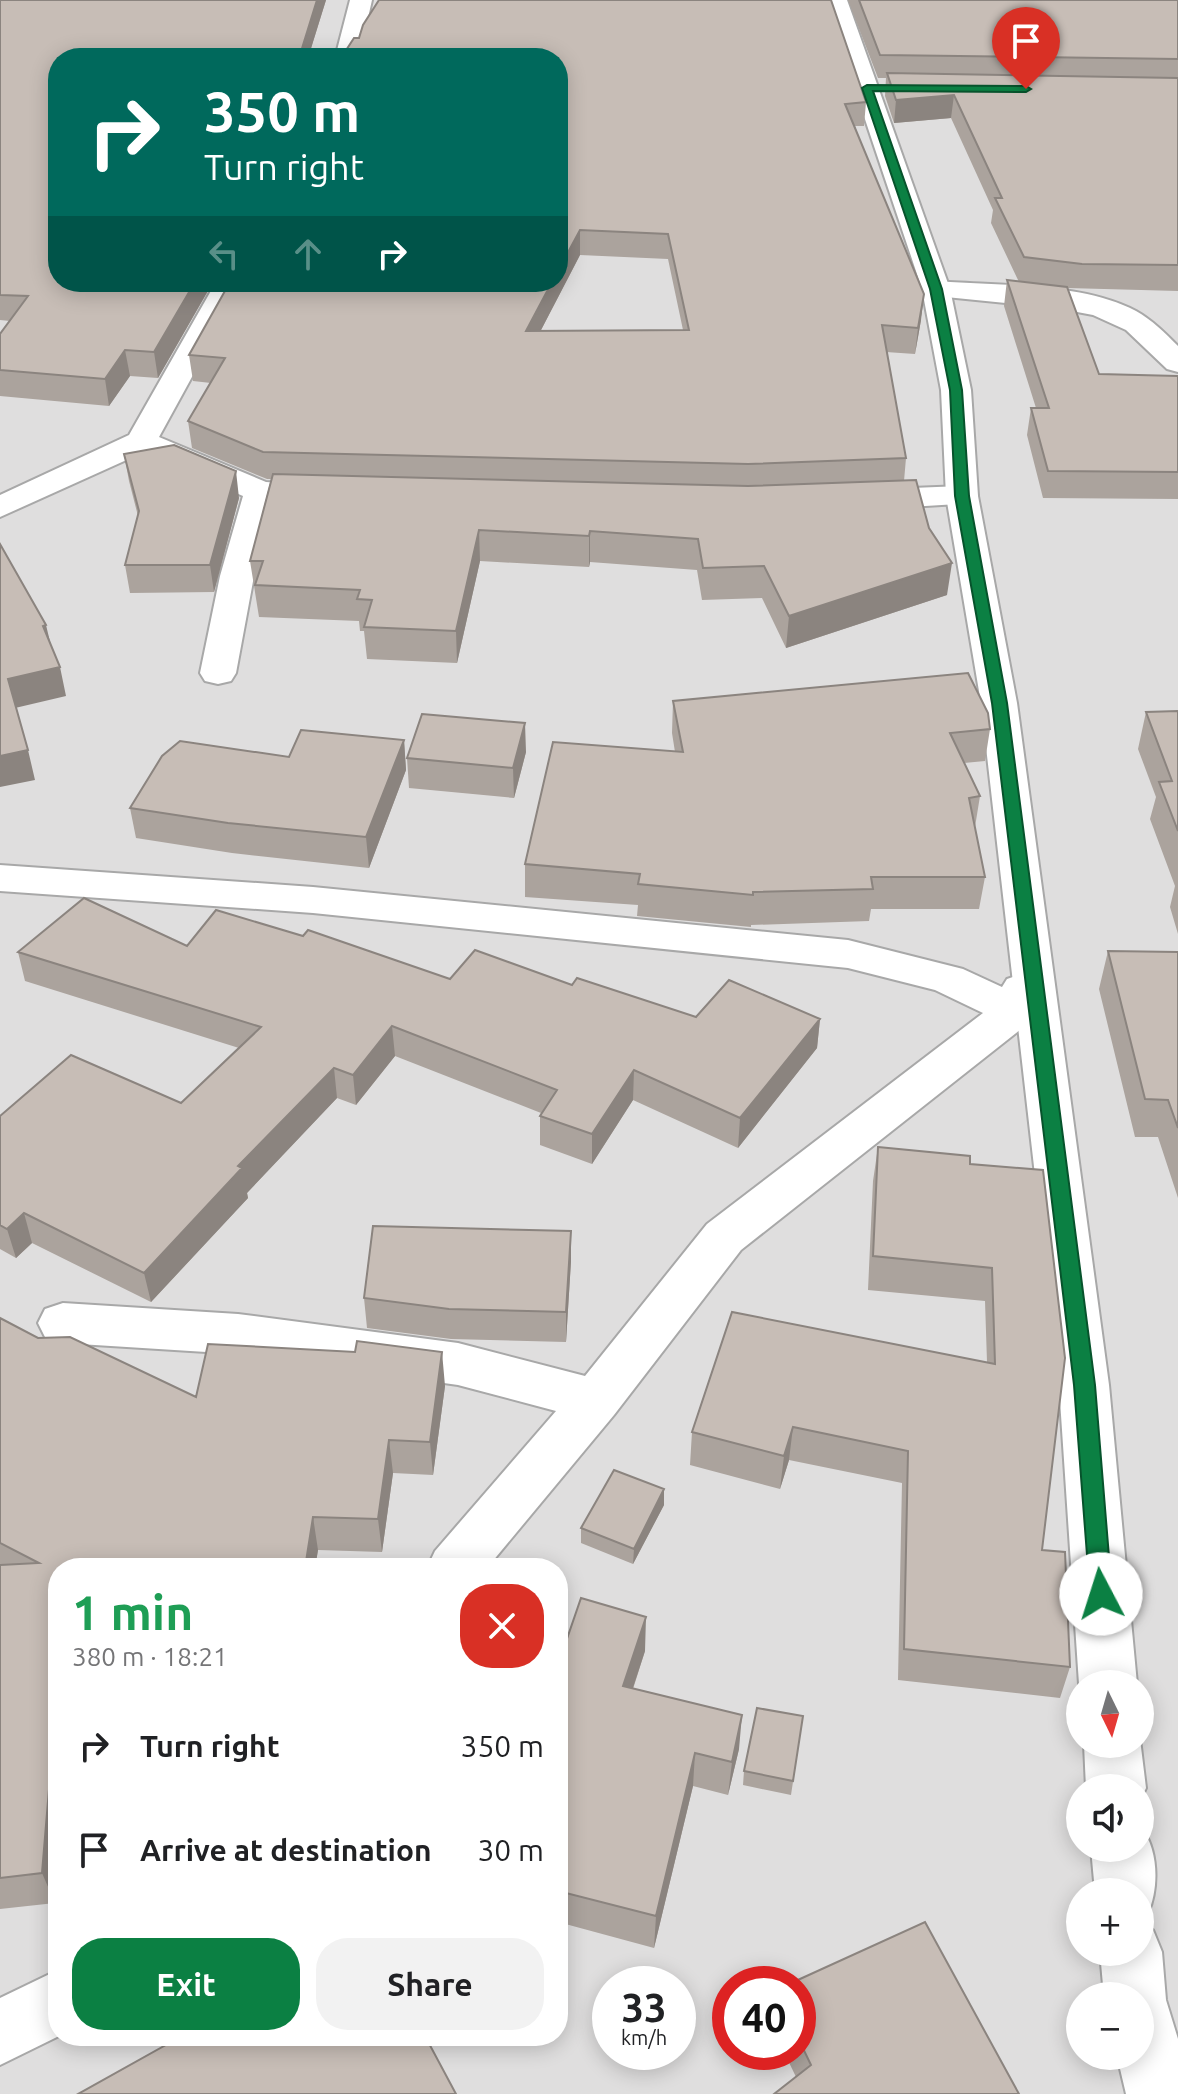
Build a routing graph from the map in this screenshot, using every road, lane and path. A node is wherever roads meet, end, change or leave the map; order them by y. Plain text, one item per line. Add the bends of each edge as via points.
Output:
1 (361, 0) edge
2 (836, 0) edge
3 (349, 48) edge
4 (936, 289) junction
5 (224, 292) edge
6 (1178, 363) edge
7 (141, 441) junction
8 (261, 492) junction
9 (355, 494) edge
10 (962, 496) junction
11 (823, 501) edge
12 (0, 507) edge
13 (218, 673) dead end
14 (0, 878) edge
15 (1031, 960) junction
16 (1015, 1011) junction
17 (63, 1323) dead end
18 (596, 1400) junction
19 (462, 1558) edge
20 (1107, 1670) edge
21 (48, 2007) edge
22 (0, 2033) edge
23 (1153, 2070) edge
24 (1159, 2094) edge

1 - 3 street
2 - 4 street via 883,88
4 - 6 street via 1095,307 1139,326
4 - 10 street via 956,390
5 - 7 street
7 - 8 street
7 - 12 street
8 - 9 street
8 - 13 street
10 - 11 street
10 - 15 street via 999,703
14 - 16 street via 313,900 848,954 948,979
15 - 16 street
15 - 20 street via 1084,1385
16 - 18 street via 724,1237
17 - 18 street via 238,1334 458,1364
18 - 19 street
21 - 22 street
23 - 24 street

